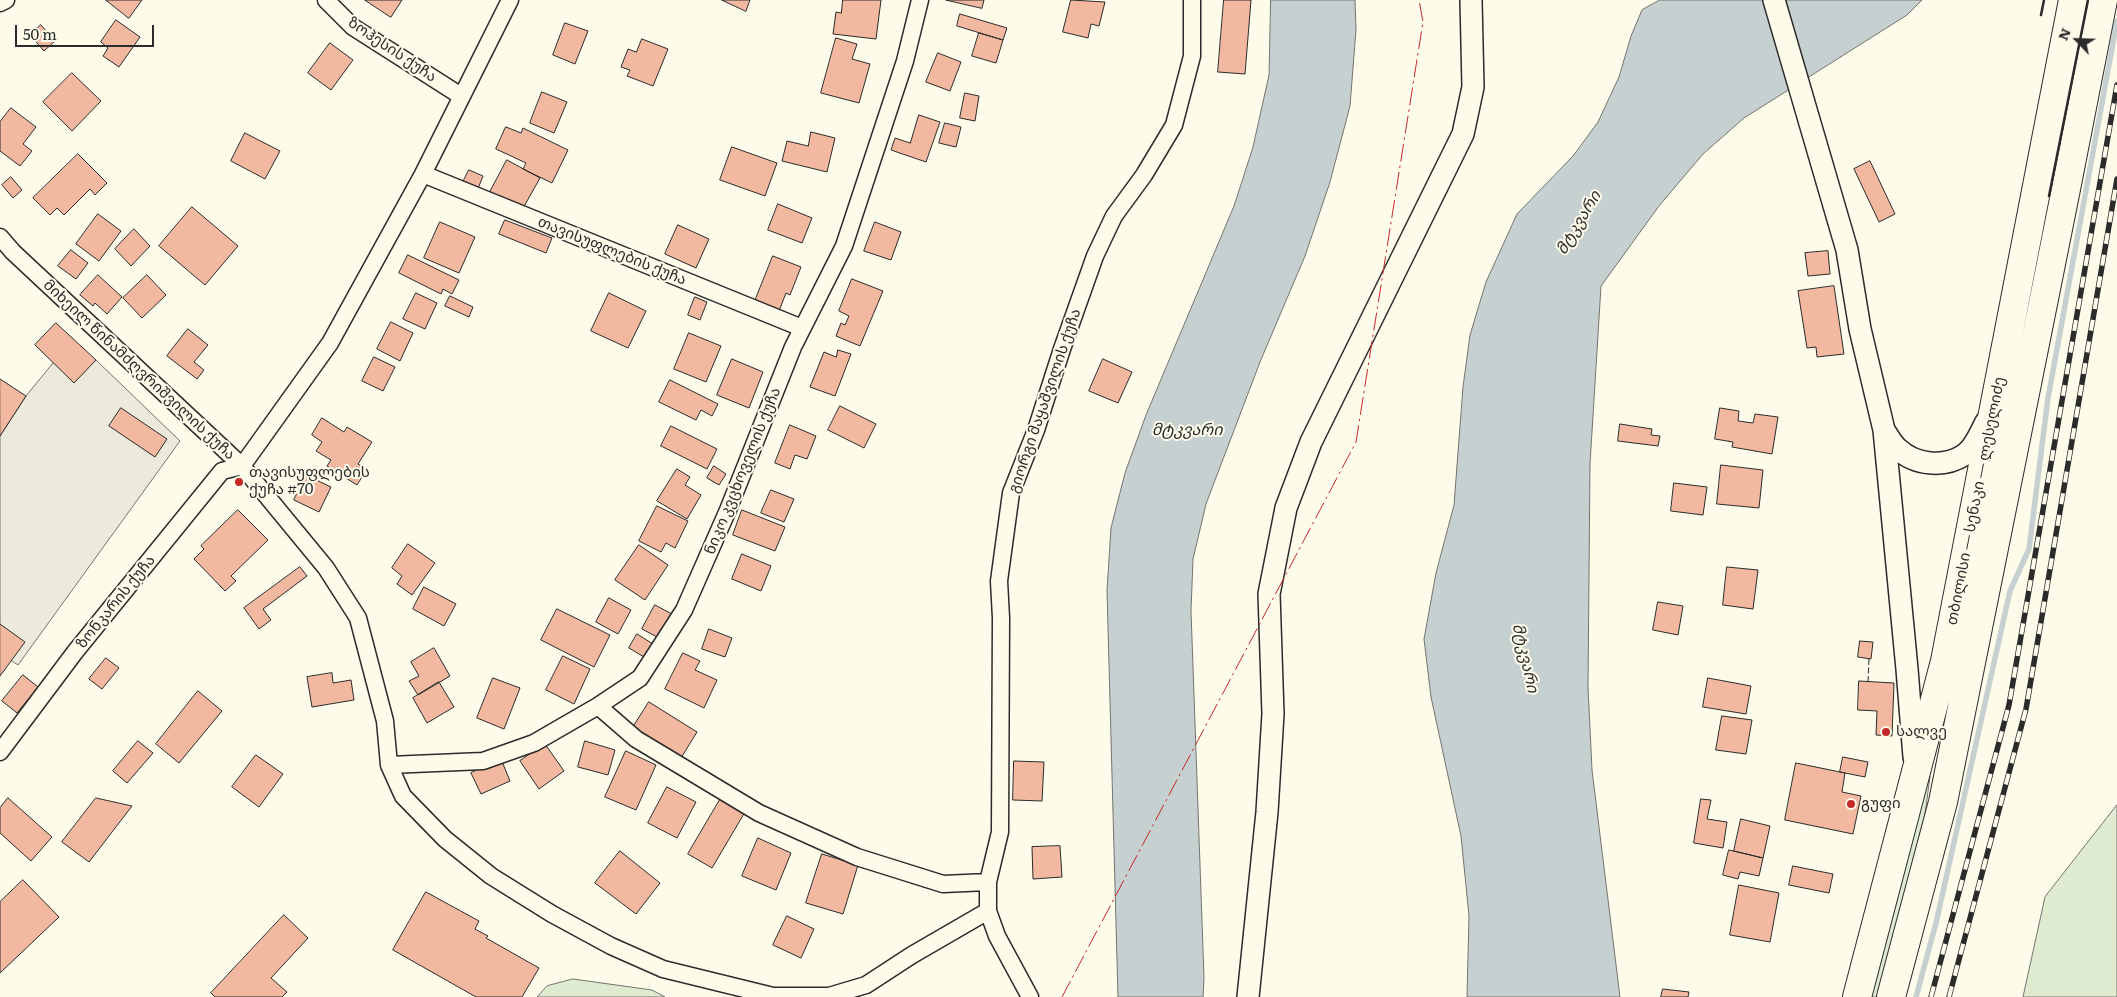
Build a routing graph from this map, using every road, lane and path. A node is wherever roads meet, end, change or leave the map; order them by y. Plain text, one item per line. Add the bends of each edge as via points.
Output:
1 (6, 0) edge
2 (326, 0) edge
3 (510, 0) edge
4 (920, 0) edge
5 (1192, 0) edge
6 (1471, 0) edge
7 (1774, 0) edge
8 (2073, 0) edge
9 (2103, 0) edge
10 (0, 4) edge
11 (461, 96) junction
12 (423, 174) junction
13 (0, 236) edge
14 (802, 328) junction
15 (1995, 406) junction
16 (1884, 430) junction
17 (242, 466) junction
18 (598, 706) junction
19 (0, 752) edge
20 (389, 765) junction
21 (1914, 782) junction
22 (988, 882) junction
23 (988, 911) junction
24 (1030, 997) edge
25 (1248, 997) edge
26 (1857, 997) edge
27 (1891, 997) edge

1 - 10 street
2 - 11 street, ზოჰესის ქუჩა via 353,26
3 - 11 street
4 - 14 street, ნიკო კვცხოველის ქუჩა via 905,61 844,246
5 - 22 street, გიორგი მაყაშვილის ქუჩა via 1192,56 1174,125 1114,216 1095,256 1036,430 1011,493 998,581 1001,618 1000,832
6 - 25 street via 1473,87 1463,134 1311,442 1286,508 1269,594 1272,714
7 - 16 street via 1847,250 1860,328
8 - 15 highway, თბილისი — სენაკი — ლესელიძე
9 - 27 highway, თბილისი — სენაკი — ლესელიძე via 1943,802
11 - 12 street
12 - 14 street, თავისუფლების ქუჩა
12 - 17 street via 330,343
13 - 17 street, მიხეილ წინამძღვრიშვილის ქუჩა
14 - 18 street, ნიკო კვცხოველის ქუჩა via 684,610 640,678
15 - 16 street via 1965,455 1937,464 1912,458 1898,449
15 - 21 highway, თბილისი — სენაკი — ლესელიძე via 1945,661
16 - 21 street via 1913,731
17 - 19 street, ზონკარის ქუჩა via 222,471 75,652
17 - 20 street, მიხეილ წინამძღვრიშვილის ქუჩა via 326,568 358,618 385,721
18 - 20 street, ნიკო კვცხოველის ქუჩა via 534,743 483,761
18 - 22 street via 636,740 759,813 848,853 943,884
20 - 23 street, მიხეილ წინამძღვრიშვილის ქუჩა via 403,796 445,839 491,876 611,946 663,969 726,986 772,996 829,996 866,985
21 - 26 highway, თბილისი — სენაკი — ლესელიძე
22 - 23 street, გიორგი მაყაშვილის ქუჩა
23 - 24 street, გიორგი მაყაშვილის ქუჩა via 997,936

